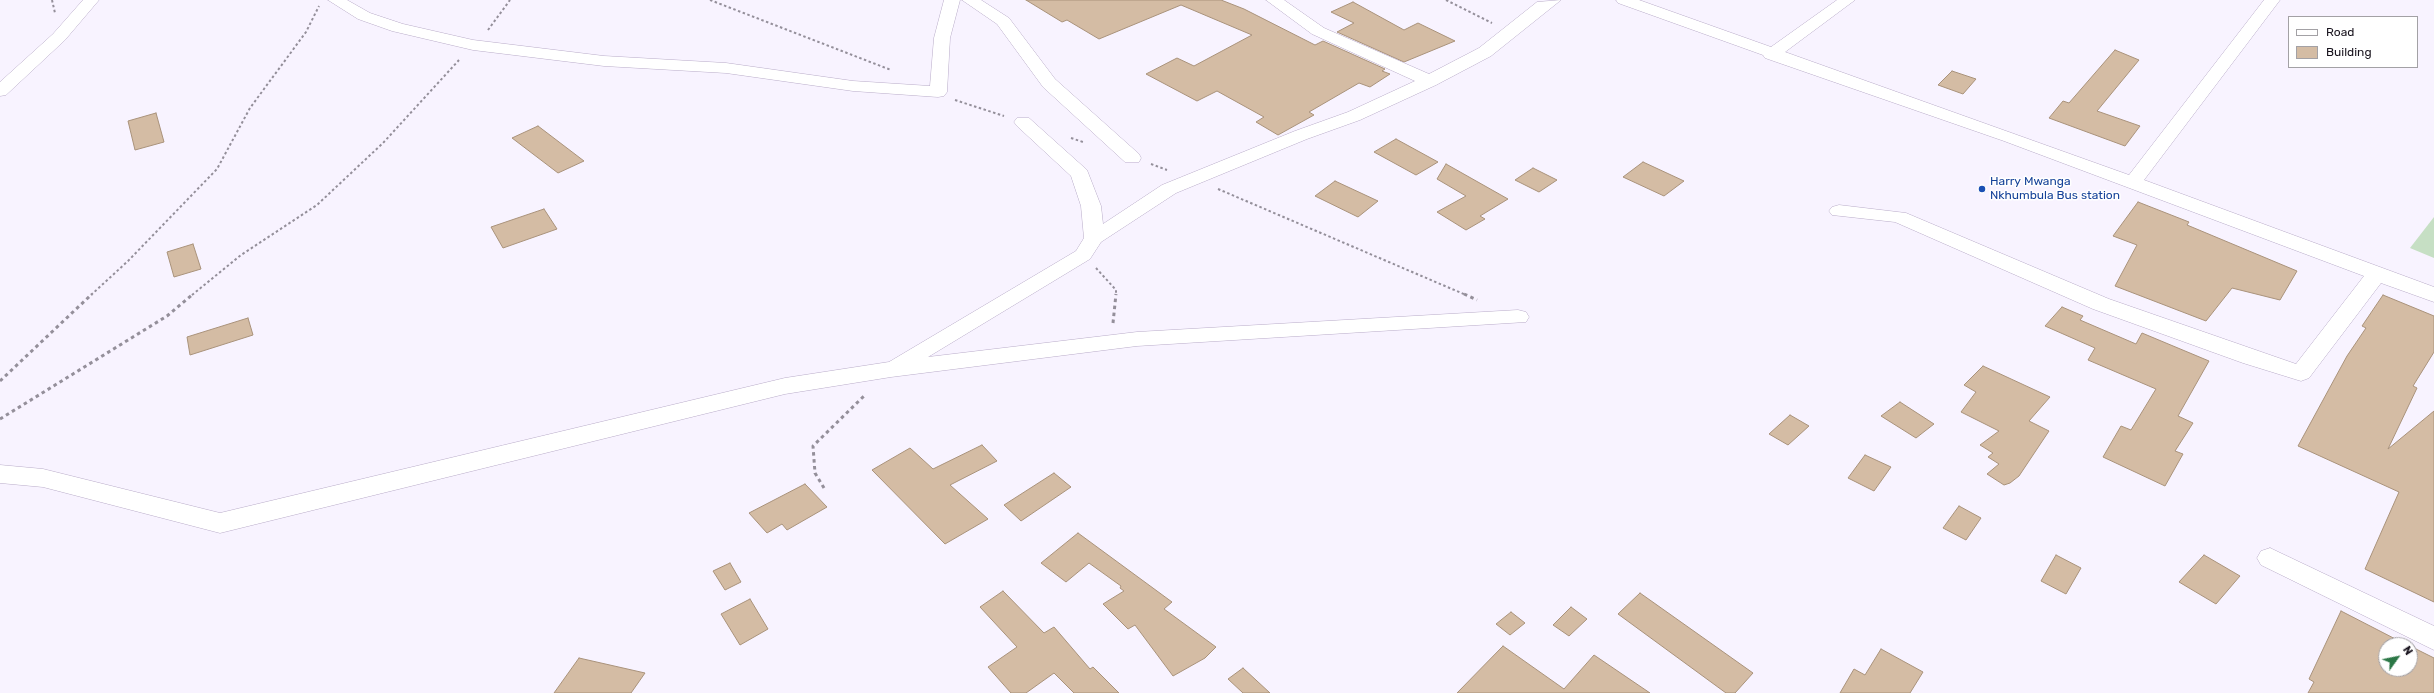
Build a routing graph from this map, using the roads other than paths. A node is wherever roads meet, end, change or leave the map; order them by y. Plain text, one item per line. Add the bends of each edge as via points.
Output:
1 (91, 0) edge
2 (336, 0) edge
3 (952, 0) edge
4 (970, 0) edge
5 (1274, 0) edge
6 (1554, 0) edge
7 (1624, 0) edge
8 (1847, 0) edge
9 (2272, 0) edge
10 (1771, 54) junction
11 (1430, 81) junction
12 (0, 91) edge
13 (1023, 122) dead end
14 (1132, 158) dead end
15 (2132, 183) junction
16 (1839, 211) dead end
17 (1088, 246) junction
18 (2376, 273) junction
19 (2434, 295) edge
20 (1518, 317) dead end
21 (891, 369) junction
22 (0, 474) edge
23 (2270, 558) dead end
24 (2434, 639) edge

1 - 12 street via 59,37
2 - 3 street via 364,16 398,28 473,45 604,61 726,68 853,86 938,92 942,38
4 - 14 street via 1004,21 1049,83
5 - 11 street via 1318,31
6 - 11 street via 1485,52
7 - 10 street
8 - 10 street
9 - 15 street
10 - 15 street
11 - 17 street via 1354,116 1301,135 1169,190
13 - 17 street via 1080,174 1091,206
15 - 18 street
16 - 18 street via 1899,217 2101,304 2251,358 2301,373
17 - 21 street
18 - 19 street
20 - 21 street via 1136,339
21 - 22 street via 785,386 220,523 43,478
23 - 24 street

